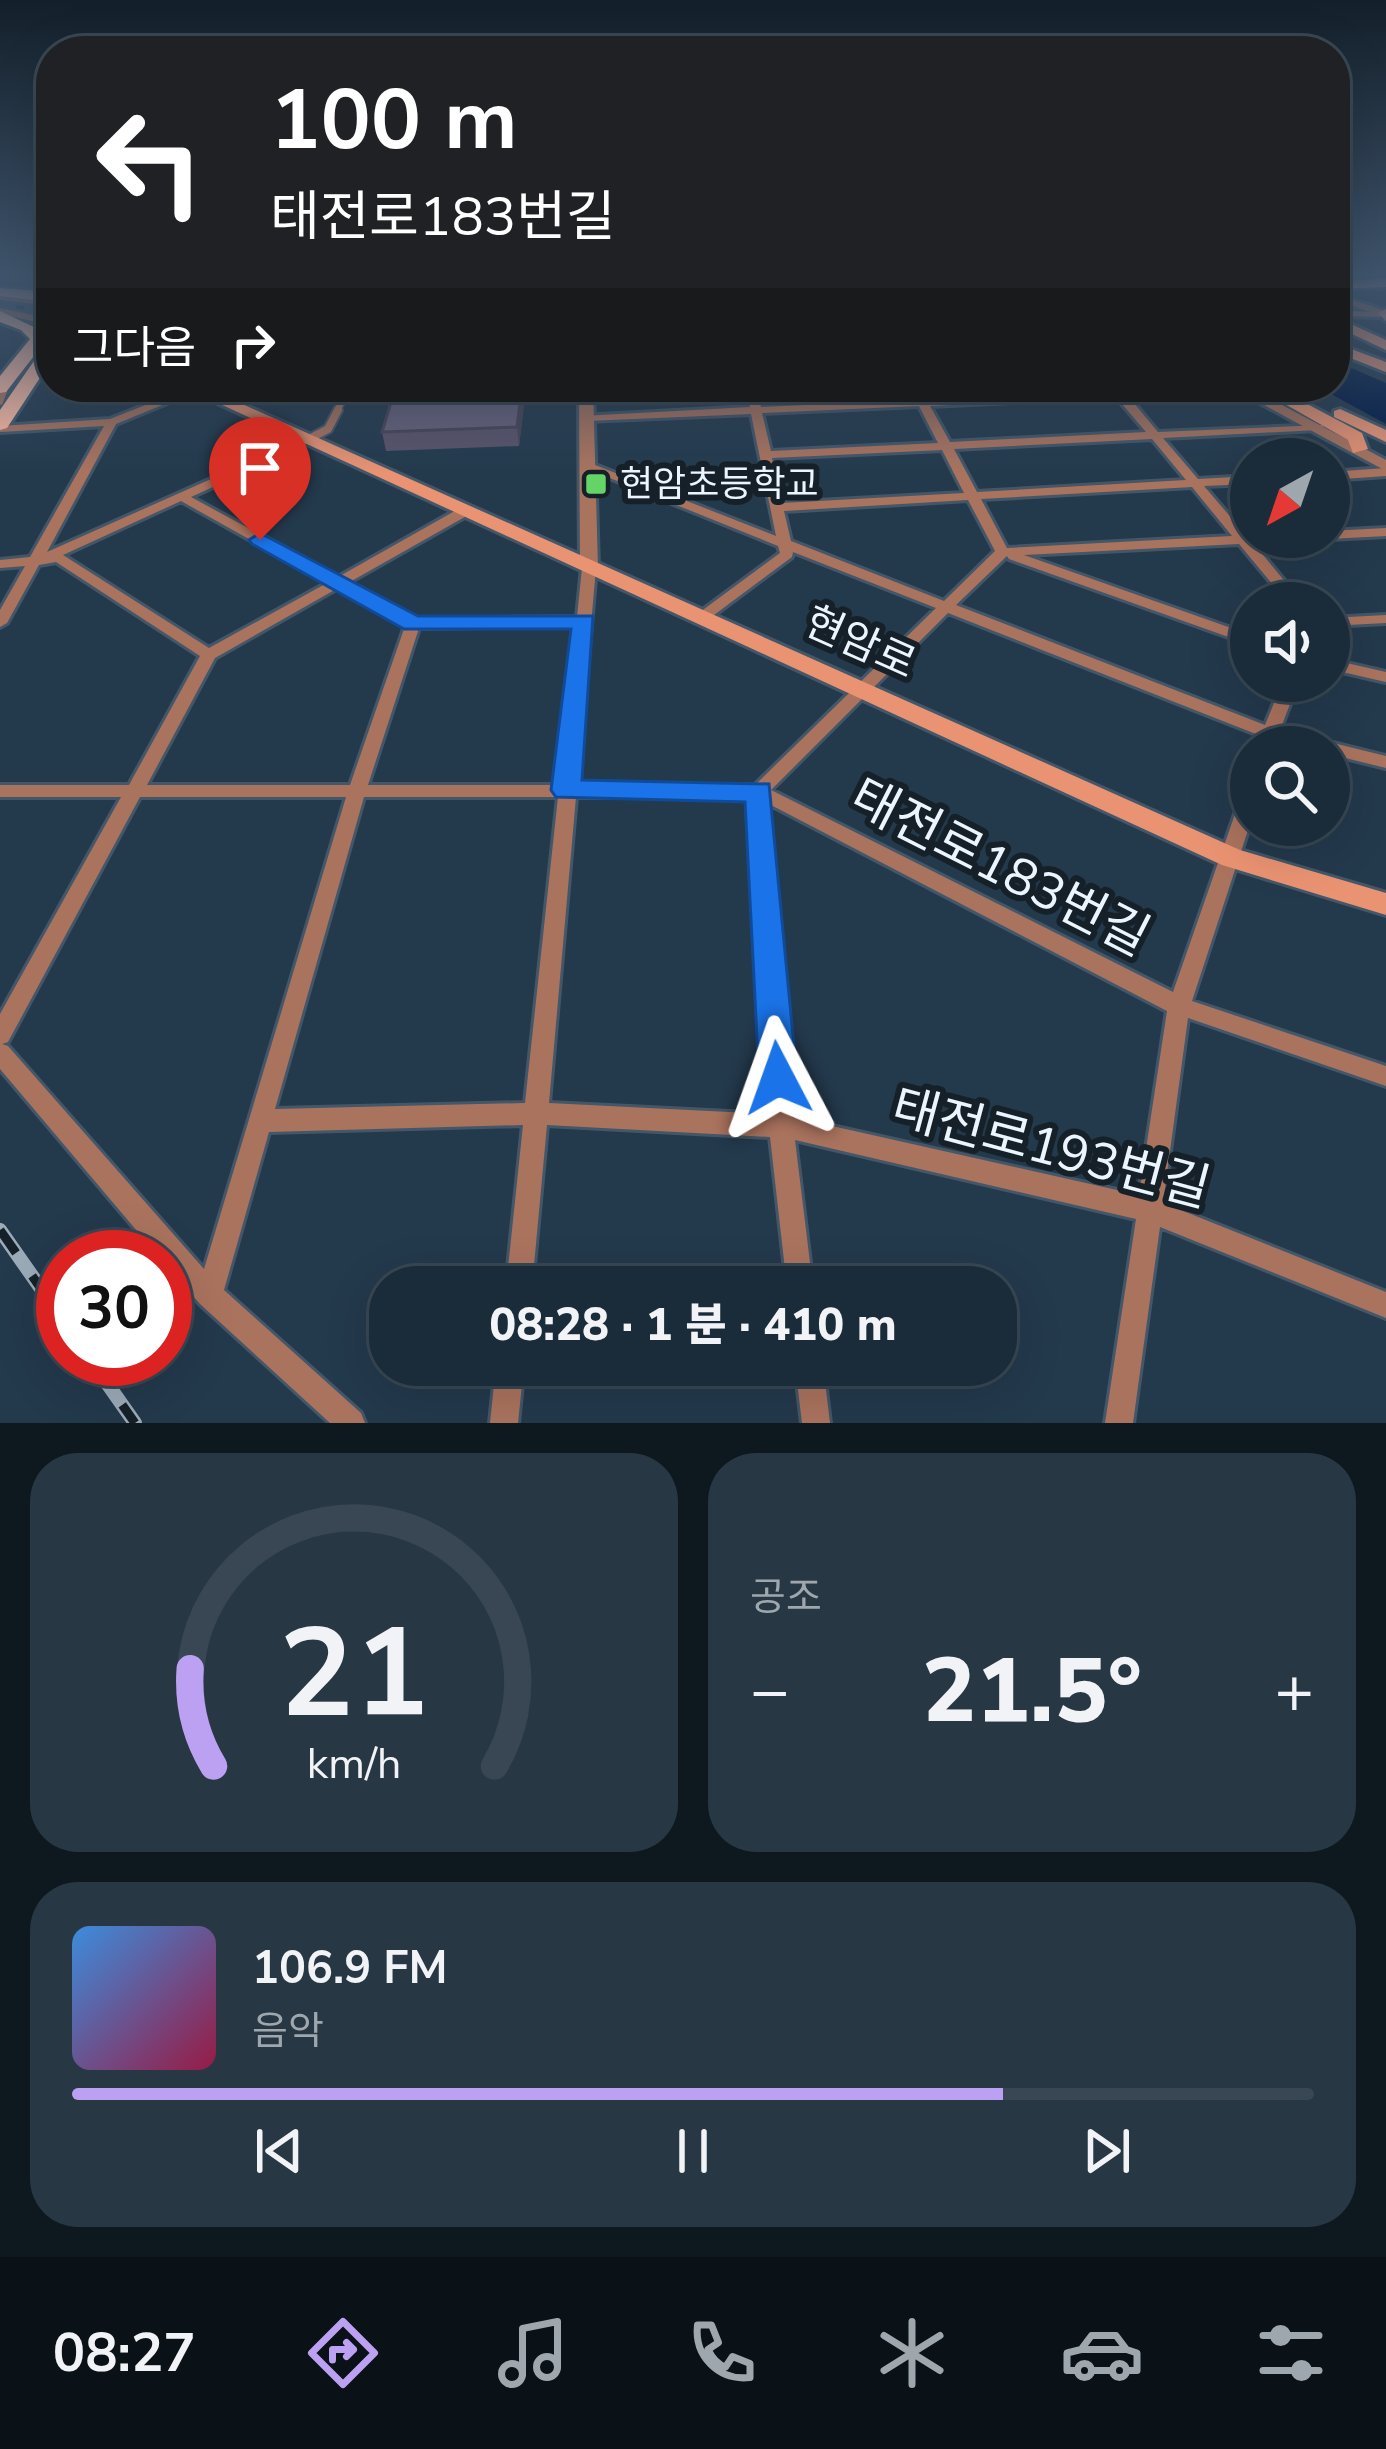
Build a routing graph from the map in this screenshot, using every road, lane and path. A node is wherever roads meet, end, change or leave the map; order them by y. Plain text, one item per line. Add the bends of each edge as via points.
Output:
1 (36, 352) edge
2 (1350, 353) edge
3 (1386, 367) edge
4 (36, 377) edge
5 (3, 385) edge
6 (0, 402) edge
7 (161, 402) edge
8 (226, 402) edge
9 (342, 402) edge
10 (586, 402) edge
11 (755, 402) edge
12 (945, 402) edge
13 (1126, 402) edge
14 (1269, 402) edge
15 (1291, 402) edge
16 (1313, 402) edge
17 (923, 403) junction
18 (757, 410) junction
19 (586, 418) junction
20 (112, 422) junction
21 (0, 426) edge
22 (1318, 427) junction
23 (1154, 435) junction
24 (1386, 437) edge
25 (308, 440) junction
26 (946, 446) junction
27 (1359, 449) junction
28 (767, 455) junction
29 (586, 466) junction
30 (1386, 469) edge
31 (1350, 473) edge
32 (1230, 482) edge
33 (1195, 484) junction
34 (972, 496) junction
35 (182, 497) junction
36 (779, 507) junction
37 (465, 511) junction
38 (1230, 525) edge
39 (1386, 532) edge
40 (1350, 534) edge
41 (1230, 540) edge
42 (786, 544) junction
43 (1002, 552) junction
44 (1258, 558) edge
45 (35, 562) junction
46 (0, 564) edge
47 (589, 568) junction
48 (1278, 582) edge
49 (338, 583) junction
50 (944, 606) junction
51 (701, 618) junction
52 (1386, 619) edge
53 (1350, 621) edge
54 (584, 622) junction
55 (0, 623) edge
56 (413, 624) junction
57 (1230, 633) edge
58 (209, 655) junction
59 (1350, 669) edge
60 (1386, 677) edge
61 (860, 689) junction
62 (1233, 726) edge
63 (1350, 753) edge
64 (1386, 762) edge
65 (358, 788) junction
66 (134, 790) junction
67 (566, 790) junction
68 (0, 791) edge
69 (759, 791) junction
70 (1236, 846) edge
71 (1232, 858) junction
72 (1386, 904) edge
73 (1179, 1006) junction
74 (0, 1035) edge
75 (0, 1053) edge
76 (1386, 1076) edge
77 (538, 1114) junction
78 (260, 1121) junction
79 (781, 1126) junction
80 (1150, 1210) junction
81 (521, 1266) edge
82 (798, 1266) edge
83 (208, 1295) junction
84 (1386, 1305) edge
85 (508, 1386) edge
86 (812, 1386) edge
87 (351, 1423) edge
88 (504, 1423) edge
89 (816, 1423) edge
90 (1119, 1423) edge

1 - 5 main road
2 - 3 main road
4 - 21 main road
5 - 6 lane
7 - 20 street
8 - 25 main road, 현암로
9 - 25 lane via 328,429
10 - 19 street
11 - 18 street
12 - 17 street
13 - 23 street
14 - 22 street
15 - 27 main road via 1356,437
16 - 24 main road
17 - 18 street
17 - 26 street
18 - 19 street
18 - 28 street
19 - 29 street
20 - 21 street
20 - 45 street
22 - 23 street
22 - 27 street
23 - 26 street
23 - 33 street
25 - 35 street
25 - 37 main road, 현암로
26 - 28 street
26 - 34 street
27 - 30 street
28 - 36 street
29 - 42 street
29 - 47 street
30 - 31 street
32 - 33 street
33 - 34 street
33 - 38 street
34 - 36 street
34 - 43 street
35 - 45 street
35 - 49 street
36 - 42 street
37 - 47 main road, 현암로
37 - 49 street
39 - 40 street
41 - 43 street
42 - 50 street
42 - 51 street via 777,565
43 - 50 street
43 - 57 street
44 - 48 street
45 - 46 street
45 - 55 street
45 - 58 street via 58,558
47 - 51 main road, 현암로
47 - 54 street
49 - 56 street
49 - 58 street
50 - 61 street
50 - 62 street
51 - 61 main road, 현암로
52 - 53 street
54 - 56 street
54 - 67 street
56 - 65 street
58 - 66 street
59 - 60 street
61 - 69 street
61 - 71 main road, 현암로
63 - 64 street
65 - 66 street, 태전로183번길
65 - 67 street, 태전로183번길
65 - 78 street
66 - 68 street, 태전로183번길
66 - 74 street
67 - 69 street, 태전로183번길
67 - 77 street
69 - 73 street, 태전로183번길
69 - 79 street
70 - 71 street
71 - 72 main road, 현암로
71 - 73 street
73 - 76 street, 태전로183번길
73 - 80 street
75 - 83 street
77 - 78 street, 태전로193번길
77 - 79 street, 태전로193번길
77 - 81 street
78 - 83 street
79 - 80 street, 태전로193번길
79 - 82 street
80 - 84 street, 태전로193번길
80 - 90 street
83 - 87 street
85 - 88 street
86 - 89 street

